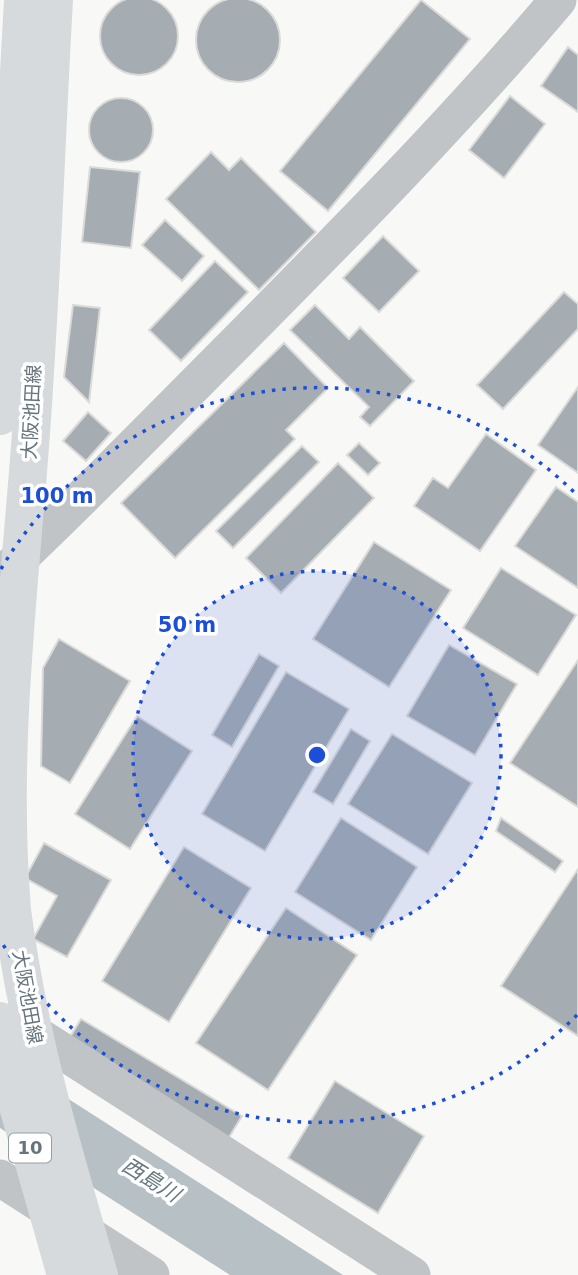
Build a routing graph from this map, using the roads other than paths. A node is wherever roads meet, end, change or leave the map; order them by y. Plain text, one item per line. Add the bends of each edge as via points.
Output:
1 (23, 0) edge
2 (54, 0) edge
3 (558, 0) edge
4 (0, 416) edge
5 (0, 576) edge
6 (0, 1011) edge
7 (0, 1021) edge
8 (0, 1178) edge
9 (66, 1275) edge
10 (99, 1275) edge
11 (151, 1275) edge
12 (412, 1275) edge

1 - 4 main road, 大阪池田線
2 - 10 main road, 大阪池田線 / 10 via 28,470 4,713 5,816 12,910 41,1071
3 - 5 street via 365,212
6 - 12 street
7 - 9 main road, 大阪池田線 / 10 via 10,1078
8 - 11 street

